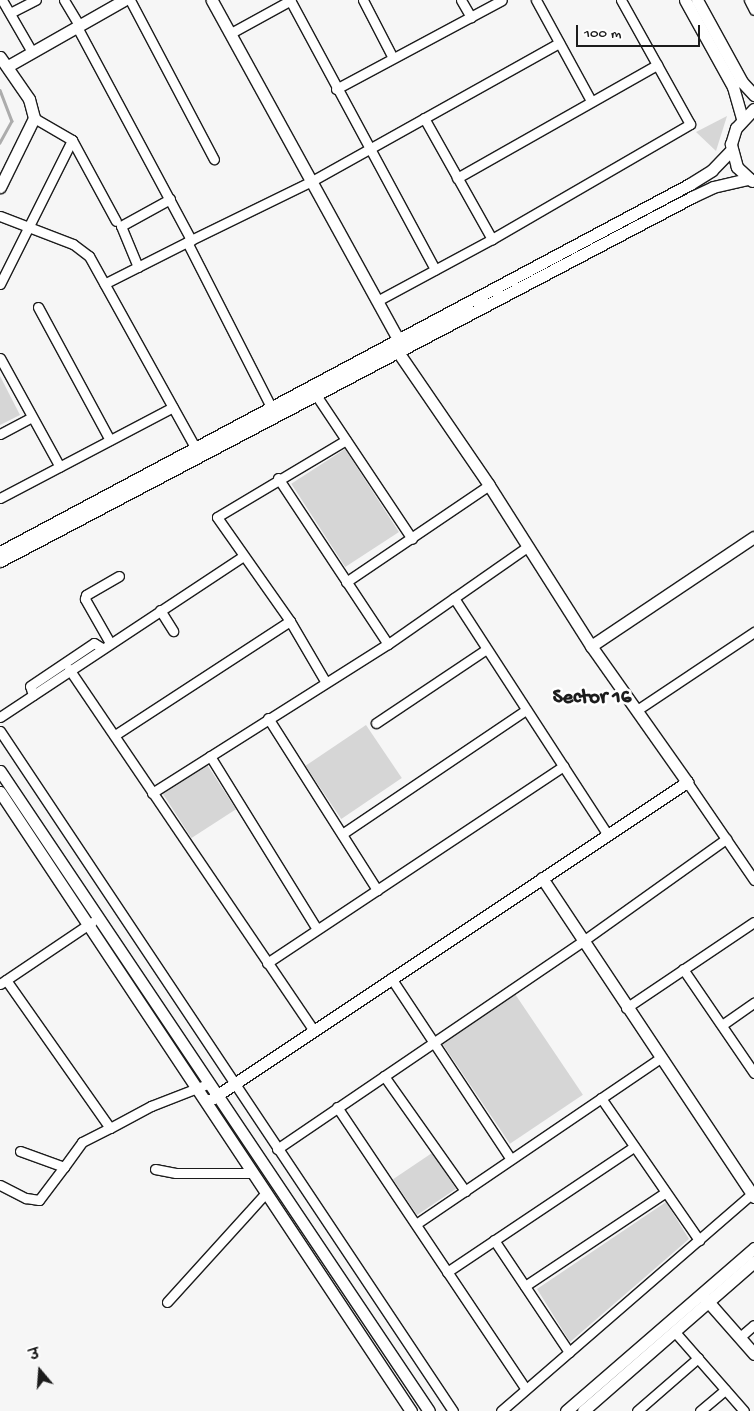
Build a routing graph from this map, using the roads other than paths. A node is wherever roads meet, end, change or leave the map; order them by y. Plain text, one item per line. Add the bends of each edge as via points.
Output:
1 (2, 0) edge
2 (36, 0) edge
3 (64, 0) edge
4 (124, 0) edge
5 (130, 0) edge
6 (212, 0) edge
7 (291, 0) edge
8 (363, 0) edge
9 (462, 0) edge
10 (502, 0) edge
11 (536, 0) edge
12 (621, 0) edge
13 (685, 0) edge
14 (697, 0) edge
15 (10, 13) junction
16 (471, 17) junction
17 (78, 26) junction
18 (231, 33) junction
19 (559, 42) junction
20 (32, 52) junction
21 (0, 57) edge
22 (393, 58) junction
23 (657, 65) junction
24 (8, 66) junction
25 (336, 88) junction
26 (754, 95) edge
27 (591, 101) junction
28 (754, 110) edge
29 (34, 118) junction
30 (424, 118) junction
31 (742, 118) junction
32 (72, 140) junction
33 (369, 150) junction
34 (731, 150) junction
35 (214, 159) dead end
36 (458, 178) junction
37 (312, 181) junction
38 (751, 181) edge
39 (0, 187) edge
40 (170, 200) junction
41 (0, 216) edge
42 (116, 221) dead end
43 (29, 227) junction
44 (492, 239) junction
45 (189, 241) junction
46 (138, 267) junction
47 (435, 268) junction
48 (0, 284) edge
49 (104, 284) junction
50 (377, 301) junction
51 (38, 307) dead end
52 (398, 339) junction
53 (398, 352) junction
54 (0, 358) edge
55 (313, 390) junction
56 (173, 407) junction
57 (272, 407) junction
58 (32, 417) junction
59 (0, 434) edge
60 (110, 440) junction
61 (346, 440) junction
62 (197, 452) junction
63 (60, 467) junction
64 (278, 478) junction
65 (489, 485) junction
66 (0, 498) edge
67 (754, 537) edge
68 (412, 539) junction
69 (528, 547) junction
70 (0, 552) edge
71 (243, 556) junction
72 (0, 561) edge
73 (119, 576) dead end
74 (346, 582) junction
75 (454, 598) junction
76 (160, 610) junction
77 (290, 621) junction
78 (173, 631) dead end
79 (754, 632) edge
80 (110, 643) junction
81 (388, 644) junction
82 (591, 646) junction
83 (102, 648) junction
84 (485, 650) junction
85 (69, 669) junction
86 (325, 681) junction
87 (33, 695) junction
88 (526, 710) junction
89 (636, 710) junction
90 (0, 717) edge
91 (268, 718) junction
92 (376, 723) dead end
93 (0, 731) edge
94 (115, 735) junction
95 (210, 756) junction
96 (563, 766) junction
97 (0, 771) edge
98 (687, 782) junction
99 (0, 792) edge
100 (152, 793) junction
101 (342, 834) junction
102 (608, 834) junction
103 (726, 839) junction
104 (542, 878) junction
105 (754, 880) edge
106 (378, 890) junction
107 (94, 921) junction
108 (754, 922) edge
109 (317, 929) junction
110 (583, 941) junction
111 (267, 963) junction
112 (683, 969) junction
113 (391, 978) junction
114 (3, 982) edge
115 (754, 1003) edge
116 (626, 1008) junction
117 (722, 1025) junction
118 (313, 1030) junction
119 (434, 1042) junction
120 (660, 1058) junction
121 (754, 1073) edge
122 (384, 1076) junction
123 (210, 1083) junction
124 (232, 1084) junction
125 (198, 1089) junction
126 (217, 1094) junction
127 (601, 1098) junction
128 (207, 1102) junction
129 (337, 1107) junction
130 (110, 1128) junction
131 (634, 1147) junction
132 (277, 1149) junction
133 (20, 1151) dead end
134 (511, 1159) junction
135 (64, 1167) junction
136 (155, 1169) dead end
137 (253, 1173) junction
138 (0, 1185) edge
139 (465, 1191) junction
140 (666, 1192) junction
141 (266, 1193) junction
142 (753, 1194) edge
143 (416, 1224) junction
144 (494, 1240) junction
145 (699, 1240) junction
146 (754, 1248) edge
147 (754, 1262) edge
148 (447, 1272) junction
149 (526, 1286) junction
150 (705, 1298) junction
151 (167, 1302) dead end
152 (754, 1325) edge
153 (674, 1332) junction
154 (740, 1337) junction
155 (569, 1352) junction
156 (754, 1354) edge
157 (698, 1358) junction
158 (526, 1389) junction
159 (725, 1390) junction
160 (410, 1411) edge
161 (429, 1411) edge
162 (453, 1411) edge
163 (500, 1411) edge
164 (566, 1411) edge
165 (583, 1411) edge
166 (637, 1411) edge
167 (700, 1411) edge
168 (744, 1411) edge

1 - 15 street
2 - 15 street
3 - 17 street
4 - 17 street
5 - 35 street
6 - 18 street
7 - 18 street
7 - 25 street
8 - 22 street
9 - 16 street
10 - 16 street
11 - 19 street
12 - 23 street
13 - 31 street via 733,87
14 - 26 street via 742,82
15 - 20 street
16 - 22 street
17 - 20 street
17 - 40 street
18 - 37 street
19 - 27 street
19 - 30 street
20 - 24 street
21 - 24 street
22 - 25 street
23 - 27 street
23 - 44 street via 690,124
24 - 29 street via 29,99
25 - 33 street
27 - 36 street
28 - 31 street
29 - 32 street
29 - 39 street
30 - 33 street
30 - 36 street
31 - 34 street via 734,131
32 - 42 street
32 - 43 street
33 - 37 street
33 - 47 street
34 - 38 street via 737,167
34 - 52 street via 712,170 690,184
36 - 44 street
37 - 45 street
37 - 50 street
38 - 53 street via 713,187 692,196
40 - 45 street
40 - 46 street via 121,226
41 - 43 street
43 - 48 street
43 - 49 street via 73,244 89,256
44 - 47 street
45 - 46 street
45 - 57 street
46 - 49 street
47 - 50 street
49 - 56 street
50 - 52 street
51 - 60 street
52 - 53 street
52 - 55 street
53 - 55 street
53 - 65 street
54 - 58 street
55 - 57 street
55 - 61 street
55 - 62 street
56 - 60 street
56 - 62 street
57 - 62 street
58 - 59 street
58 - 63 street
60 - 63 street
61 - 64 street
61 - 68 street
62 - 70 street
62 - 72 street
63 - 66 street
64 - 71 street via 217,517
64 - 74 street
65 - 68 street
65 - 69 street
67 - 82 street
68 - 74 street
69 - 75 street
69 - 82 street
71 - 76 street
71 - 77 street
73 - 80 street via 86,596 85,600
74 - 81 street
75 - 81 street
75 - 84 street
76 - 78 street
76 - 80 street
77 - 86 street
77 - 94 street
79 - 89 street
80 - 83 street
81 - 86 street
82 - 89 street
83 - 85 street
83 - 87 street via 94,642 29,688
84 - 88 street
84 - 92 street
85 - 87 street
85 - 94 street
86 - 91 street
87 - 90 street
88 - 96 street
88 - 101 street
89 - 98 street
91 - 95 street
91 - 101 street
93 - 124 street
94 - 100 street
95 - 100 street
95 - 109 street
96 - 102 street
96 - 106 street
97 - 107 street
98 - 102 street
98 - 103 street
99 - 107 street
100 - 111 street
101 - 106 street
102 - 104 street
103 - 105 street
103 - 110 street
104 - 110 street
104 - 113 street
106 - 109 street
107 - 114 street
107 - 123 street
107 - 125 street
108 - 112 street
109 - 111 street
110 - 116 street
110 - 119 street
111 - 118 street
112 - 116 street
112 - 117 street
113 - 118 street
113 - 119 street
114 - 130 street
115 - 117 street
116 - 120 street
117 - 121 street
118 - 124 street
119 - 122 street
119 - 134 street
120 - 127 street
120 - 142 street
122 - 129 street
122 - 139 street
123 - 125 street
123 - 126 street
124 - 126 street
124 - 132 street
125 - 128 street
125 - 130 street via 152,1106
126 - 128 street
126 - 161 street
127 - 131 street
127 - 134 street
128 - 137 street
129 - 132 street
129 - 143 street
130 - 135 street via 82,1142
131 - 140 street
131 - 144 street
132 - 162 street
133 - 135 street
134 - 139 street
135 - 138 street via 39,1200 26,1198
136 - 137 street via 176,1174
137 - 141 street
139 - 143 street
140 - 145 street
140 - 149 street
141 - 151 street
141 - 160 street
142 - 145 street
143 - 148 street
144 - 148 street
144 - 149 street
145 - 155 street
146 - 150 street
147 - 150 street
148 - 158 street
149 - 155 street
150 - 153 street
150 - 154 street
150 - 164 street
152 - 154 street
153 - 157 street
153 - 165 street
154 - 156 street
155 - 158 street
157 - 159 street
157 - 166 street
158 - 163 street
159 - 167 street
159 - 168 street

